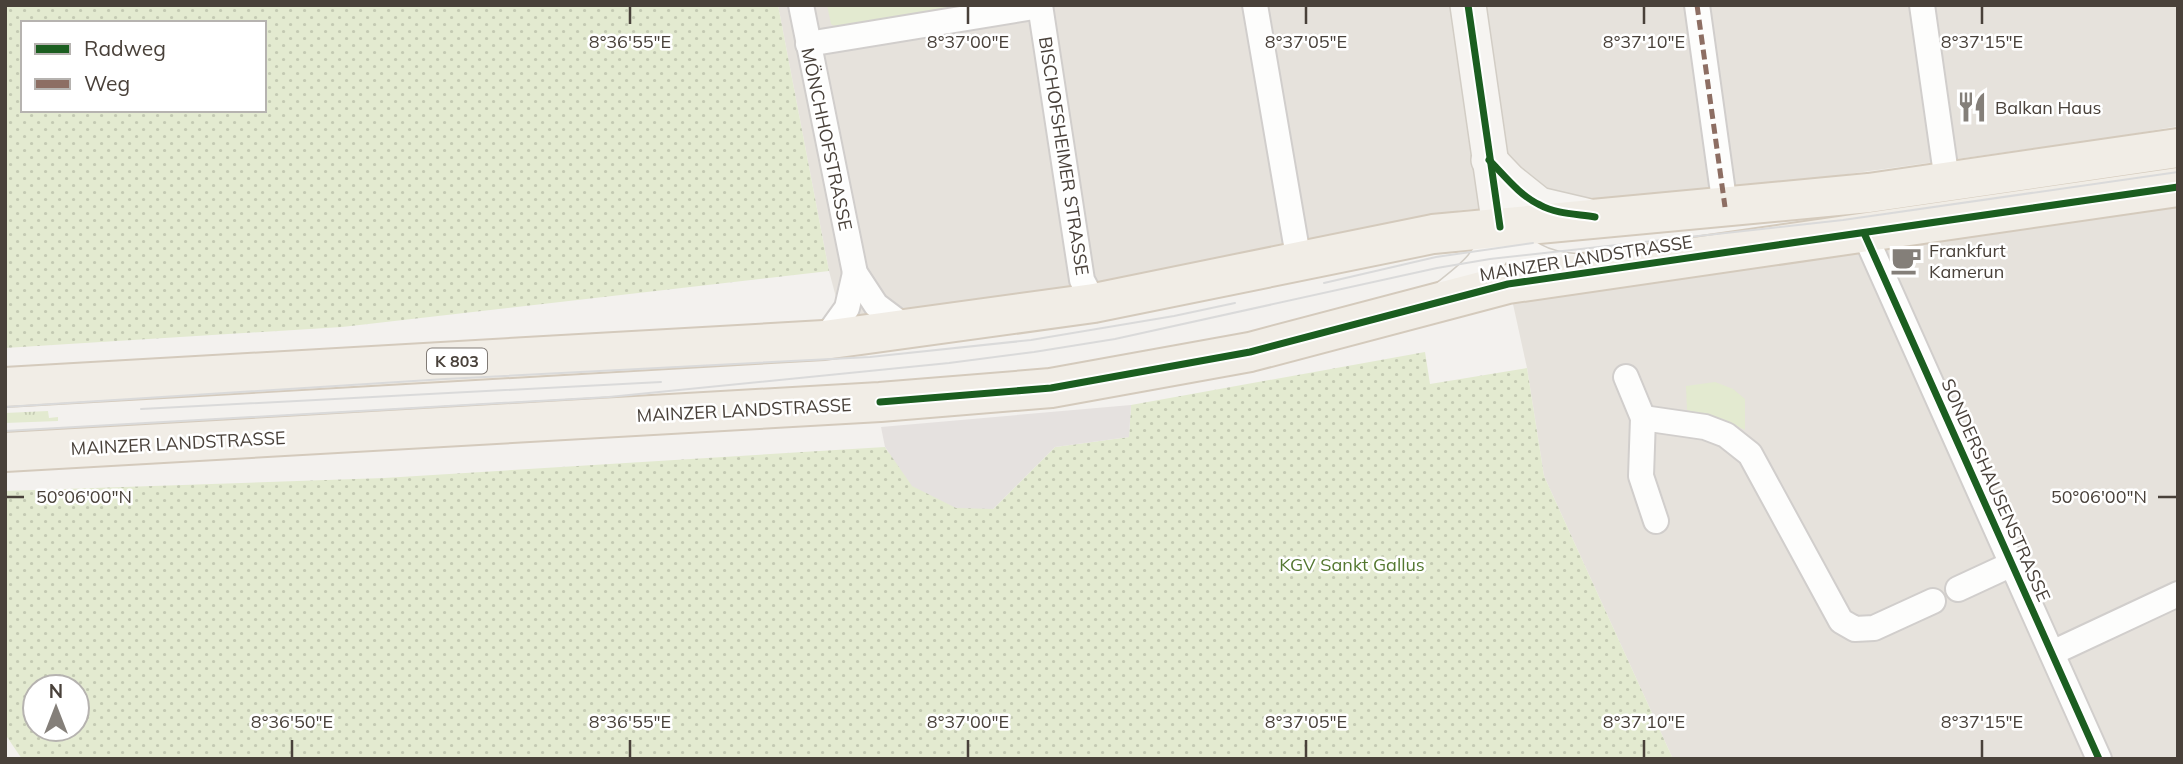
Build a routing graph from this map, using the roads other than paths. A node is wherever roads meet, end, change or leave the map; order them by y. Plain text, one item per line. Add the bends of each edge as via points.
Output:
1 (801, 5) edge
2 (1255, 5) edge
3 (1468, 5) edge
4 (1698, 5) edge
5 (1922, 5) edge
6 (1040, 6) edge
7 (808, 44) junction
8 (2178, 148) edge
9 (1489, 160) junction
10 (1947, 181) junction
11 (2178, 187) edge
12 (1725, 207) junction
13 (1595, 217) junction
14 (1500, 227) junction
15 (1864, 233) junction
16 (1298, 262) junction
17 (855, 273) junction
18 (1584, 273) junction
19 (1443, 301) junction
20 (1094, 303) junction
21 (908, 329) junction
22 (824, 340) junction
23 (1626, 377) dead end
24 (5, 387) edge
25 (1643, 418) junction
26 (5, 452) edge
27 (1656, 521) dead end
28 (2012, 564) junction
29 (1958, 589) dead end
30 (2178, 594) edge
31 (1933, 601) dead end
32 (2052, 653) junction
33 (2099, 759) edge

1 - 7 street, MÖNCHHOFSTRASSE
2 - 16 street
3 - 9 main road
4 - 12 street
5 - 10 street
6 - 7 street
6 - 20 street, BISCHOFSHEIMER STRASSE via 1082,280
7 - 17 street, MÖNCHHOFSTRASSE
8 - 10 main road, MAINZER LANDSTRASSE
9 - 13 main road via 1539,205
9 - 14 main road
10 - 12 main road, MAINZER LANDSTRASSE
11 - 15 main road, MAINZER LANDSTRASSE
12 - 13 main road, MAINZER LANDSTRASSE
13 - 14 main road, MAINZER LANDSTRASSE
14 - 16 main road, MAINZER LANDSTRASSE via 1433,234
14 - 18 main road via 1512,245 1537,264
14 - 19 main road via 1490,259
15 - 18 main road, MAINZER LANDSTRASSE
15 - 28 street, SONDERSHAUSENSTRASSE
16 - 20 main road, MAINZER LANDSTRASSE
17 - 21 street, MÖNCHHOFSTRASSE via 876,305
17 - 22 street, MÖNCHHOFSTRASSE via 846,308
18 - 19 main road, MAINZER LANDSTRASSE via 1508,284
19 - 26 main road, MAINZER LANDSTRASSE via 1250,352 1051,388 880,402
20 - 21 main road, MAINZER LANDSTRASSE
21 - 22 main road, MAINZER LANDSTRASSE / K 803
22 - 24 main road, MAINZER LANDSTRASSE / K 803
23 - 25 street
25 - 27 street via 1641,476
25 - 31 street via 1705,427 1726,435 1750,454 1841,621 1855,629 1874,628
28 - 29 street, SONDERSHAUSENSTRASSE
28 - 32 street, SONDERSHAUSENSTRASSE
30 - 32 street
32 - 33 street, SONDERSHAUSENSTRASSE

